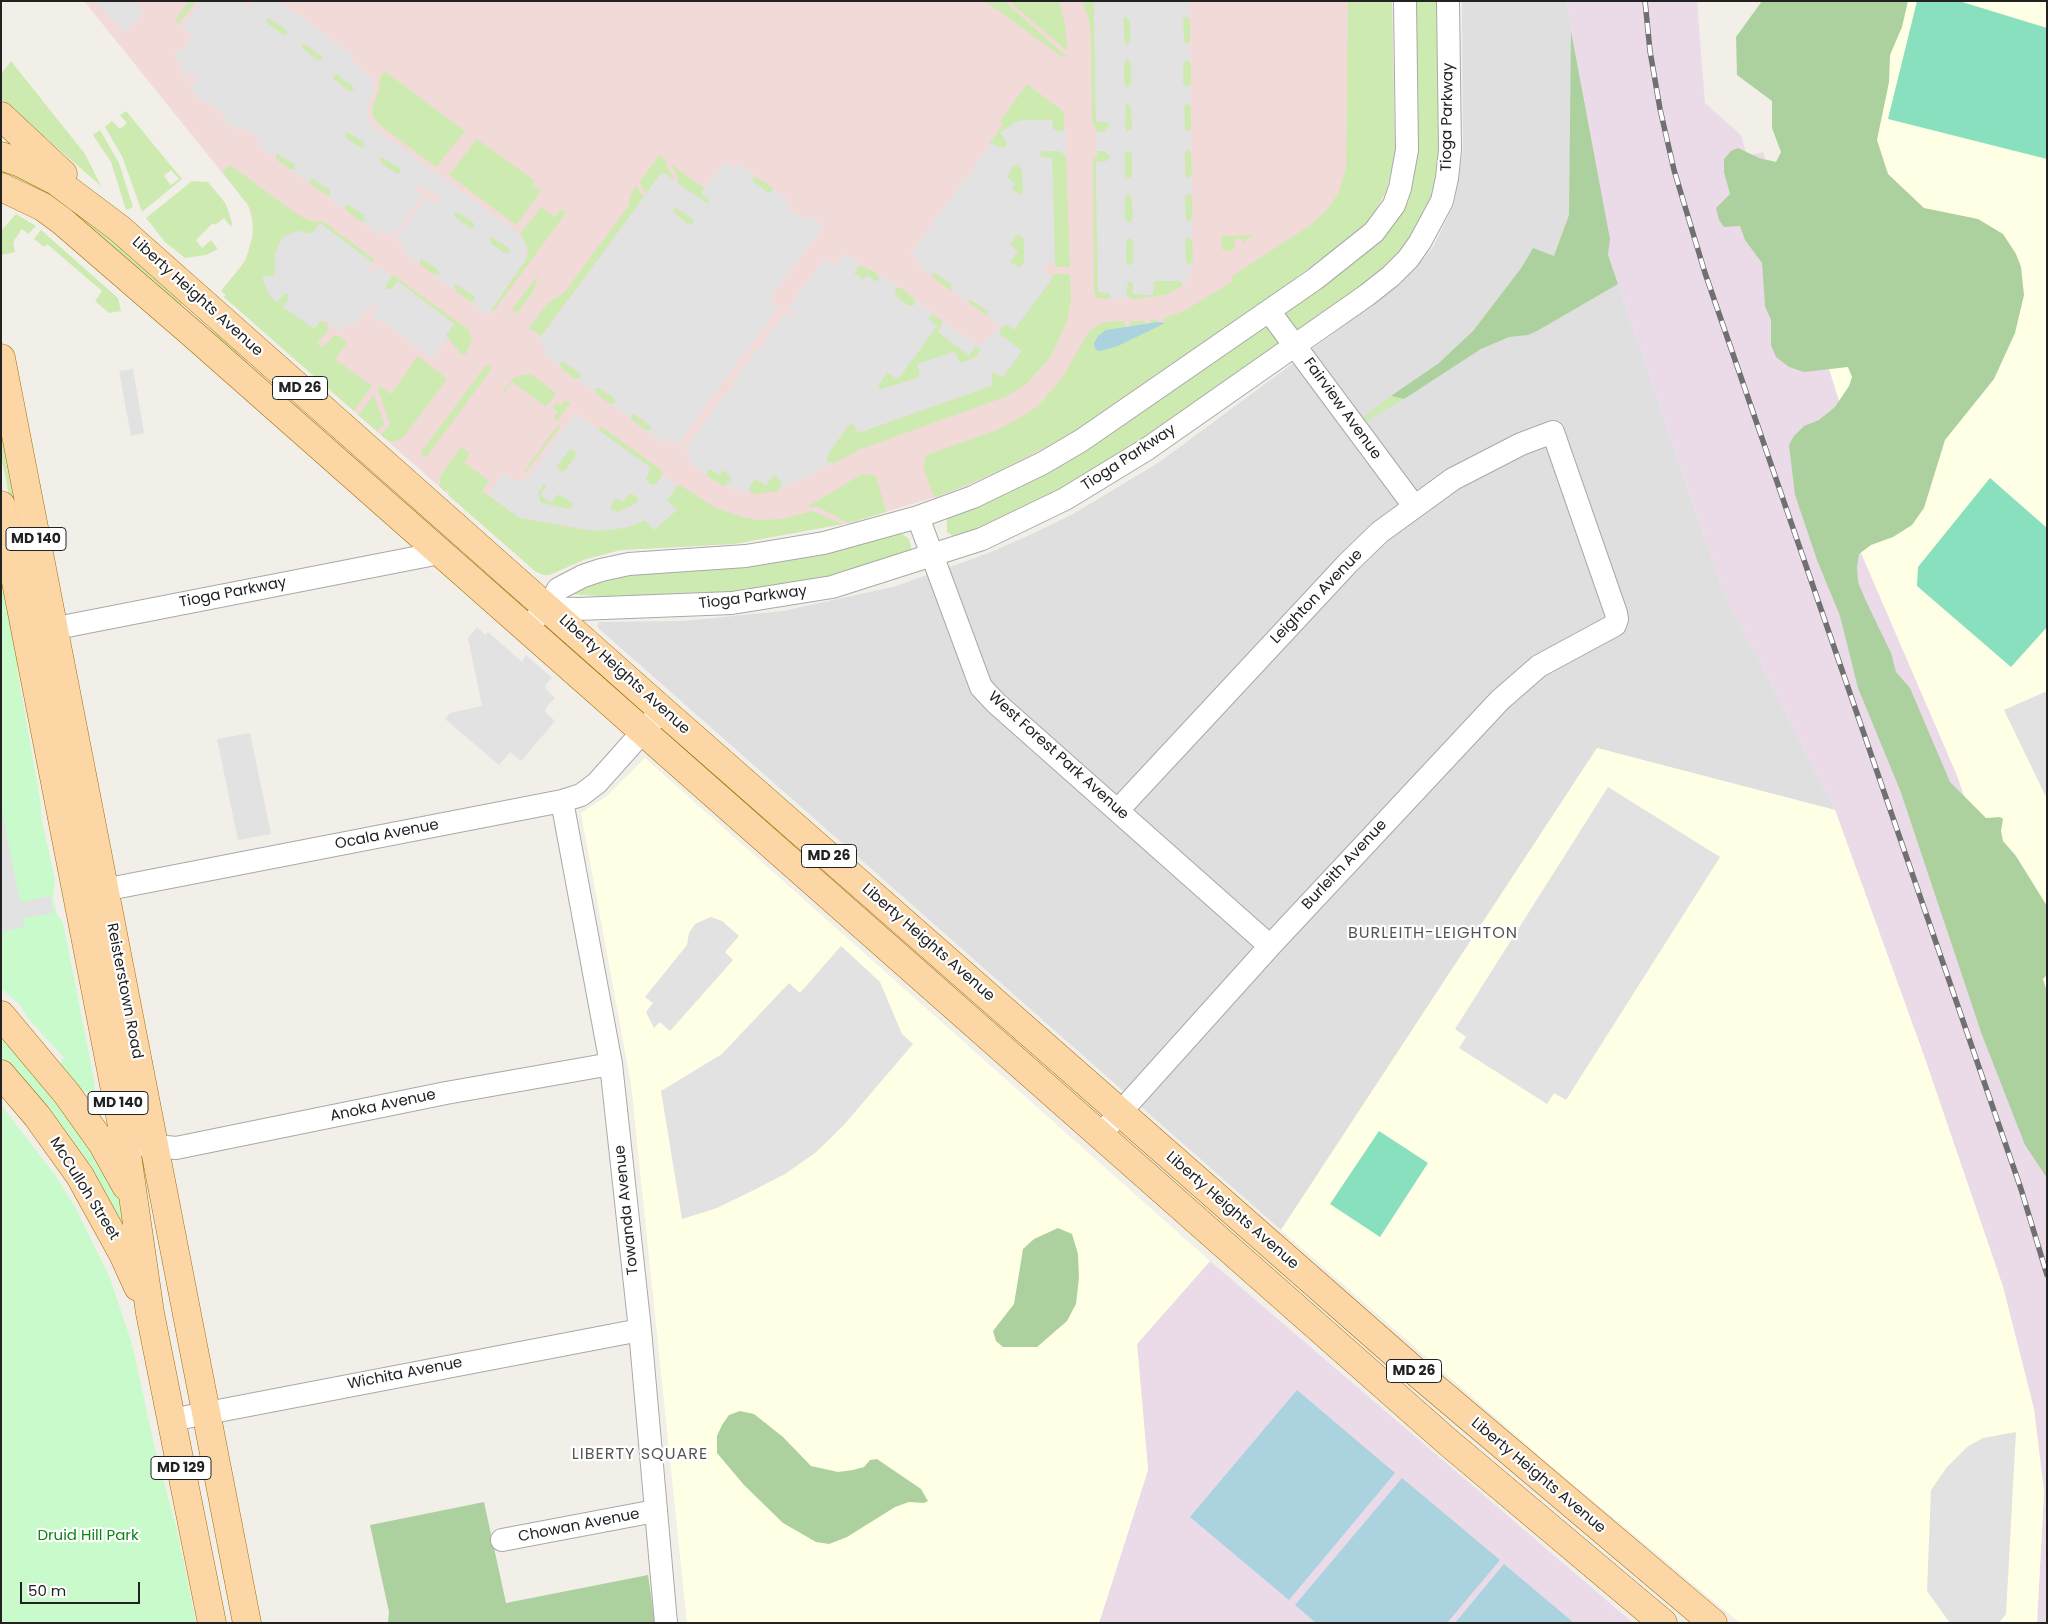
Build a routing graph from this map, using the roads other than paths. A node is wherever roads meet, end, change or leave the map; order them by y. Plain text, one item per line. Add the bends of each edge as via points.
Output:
1 (1405, 1) edge
2 (1448, 1) edge
3 (1, 116) edge
4 (1, 156) edge
5 (1, 188) edge
6 (120, 229) junction
7 (1269, 312) junction
8 (1294, 344) junction
9 (1, 358) edge
10 (1, 505) edge
11 (1414, 506) junction
12 (918, 517) junction
13 (440, 553) junction
14 (932, 556) junction
15 (548, 608) junction
16 (1615, 625) joint
17 (525, 628) junction
18 (54, 629) junction
19 (26, 634) junction
20 (662, 710) junction
21 (643, 732) junction
22 (562, 801) junction
23 (1118, 810) junction
24 (104, 890) junction
25 (77, 895) junction
26 (1270, 946) junction
27 (1, 1015) edge
28 (611, 1064) junction
29 (1, 1074) edge
30 (1121, 1113) junction
31 (1100, 1135) junction
32 (125, 1141) junction
33 (155, 1147) junction
34 (134, 1200) junction
35 (185, 1309) junction
36 (150, 1313) junction
37 (640, 1330) junction
38 (205, 1413) junction
39 (171, 1420) junction
40 (656, 1512) junction
41 (502, 1540) dead end
42 (212, 1623) edge
43 (247, 1623) edge
44 (666, 1623) edge
45 (1663, 1623) edge
46 (1713, 1623) edge

1 - 7 street via 1408,150 1405,172 1394,205 1362,243
2 - 8 street, Tioga Parkway via 1450,150 1442,201 1408,260 1391,276
3 - 6 main road
4 - 6 main road, Liberty Heights Avenue / MD 26 via 56,181
5 - 13 main road, Liberty Heights Avenue / MD 26 via 43,207 62,221
6 - 15 main road, Liberty Heights Avenue / MD 26
7 - 8 street, Fairview Avenue
7 - 12 street via 1120,415 1043,463 973,497
8 - 11 street, Fairview Avenue
8 - 14 street, Tioga Parkway via 1147,449 1065,499 982,540
9 - 18 main road, Reisterstown Road / MD 140
10 - 19 main road, Reisterstown Road / MD 140
11 - 16 street, Leighton Avenue via 1483,463 1554,432 1618,619
11 - 23 street, Leighton Avenue via 1380,532 1348,563
12 - 14 street, West Forest Park Avenue
12 - 15 street via 824,543 785,550 719,559 630,564 600,570 558,589
13 - 17 main road, Liberty Heights Avenue / MD 26
13 - 18 street, Tioga Parkway
14 - 15 street, Tioga Parkway via 832,587 781,597 686,606
14 - 23 street, West Forest Park Avenue via 981,687
15 - 17 street
15 - 20 main road, Liberty Heights Avenue / MD 26
16 - 26 street, Burleith Avenue via 1539,666 1500,700
17 - 21 main road, Liberty Heights Avenue / MD 26
18 - 19 street, Tioga Parkway
18 - 24 main road, Reisterstown Road / MD 140
19 - 25 main road, Reisterstown Road / MD 140
20 - 21 street, Ocala Avenue
20 - 30 main road, Liberty Heights Avenue / MD 26
21 - 22 street, Ocala Avenue via 597,783 581,795
21 - 31 main road, Liberty Heights Avenue / MD 26
22 - 24 street, Ocala Avenue
22 - 28 street, Towanda Avenue
23 - 26 street, West Forest Park Avenue
24 - 25 street, Ocala Avenue
24 - 33 main road, Reisterstown Road / MD 140
25 - 32 main road, Reisterstown Road / MD 140
26 - 30 street, Burleith Avenue
27 - 34 main road, MD 129 via 67,1094 102,1143
28 - 33 street, Anoka Avenue via 446,1093 176,1148
28 - 37 street, Towanda Avenue
29 - 36 main road, McCulloh Street / MD 129 via 37,1116 80,1176 123,1254
30 - 31 street, Burleith Avenue
30 - 46 main road, Liberty Heights Avenue / MD 26 via 1417,1373
31 - 45 main road, Liberty Heights Avenue / MD 26 via 1450,1443
32 - 33 street, Anoka Avenue
32 - 34 main road, Reisterstown Road / MD 140
33 - 35 main road, Reisterstown Road / MD 140
34 - 35 main road, MD 129
34 - 36 main road, Reisterstown Road / MD 140
35 - 38 main road, Reisterstown Road / MD 129
36 - 39 main road, Reisterstown Road / MD 129
37 - 38 street, Wichita Avenue
37 - 40 street, Towanda Avenue
38 - 39 street, Wichita Avenue
38 - 43 main road, Reisterstown Road / MD 129
39 - 42 main road, Reisterstown Road / MD 129
40 - 41 street, Chowan Avenue
40 - 44 street, Towanda Avenue

